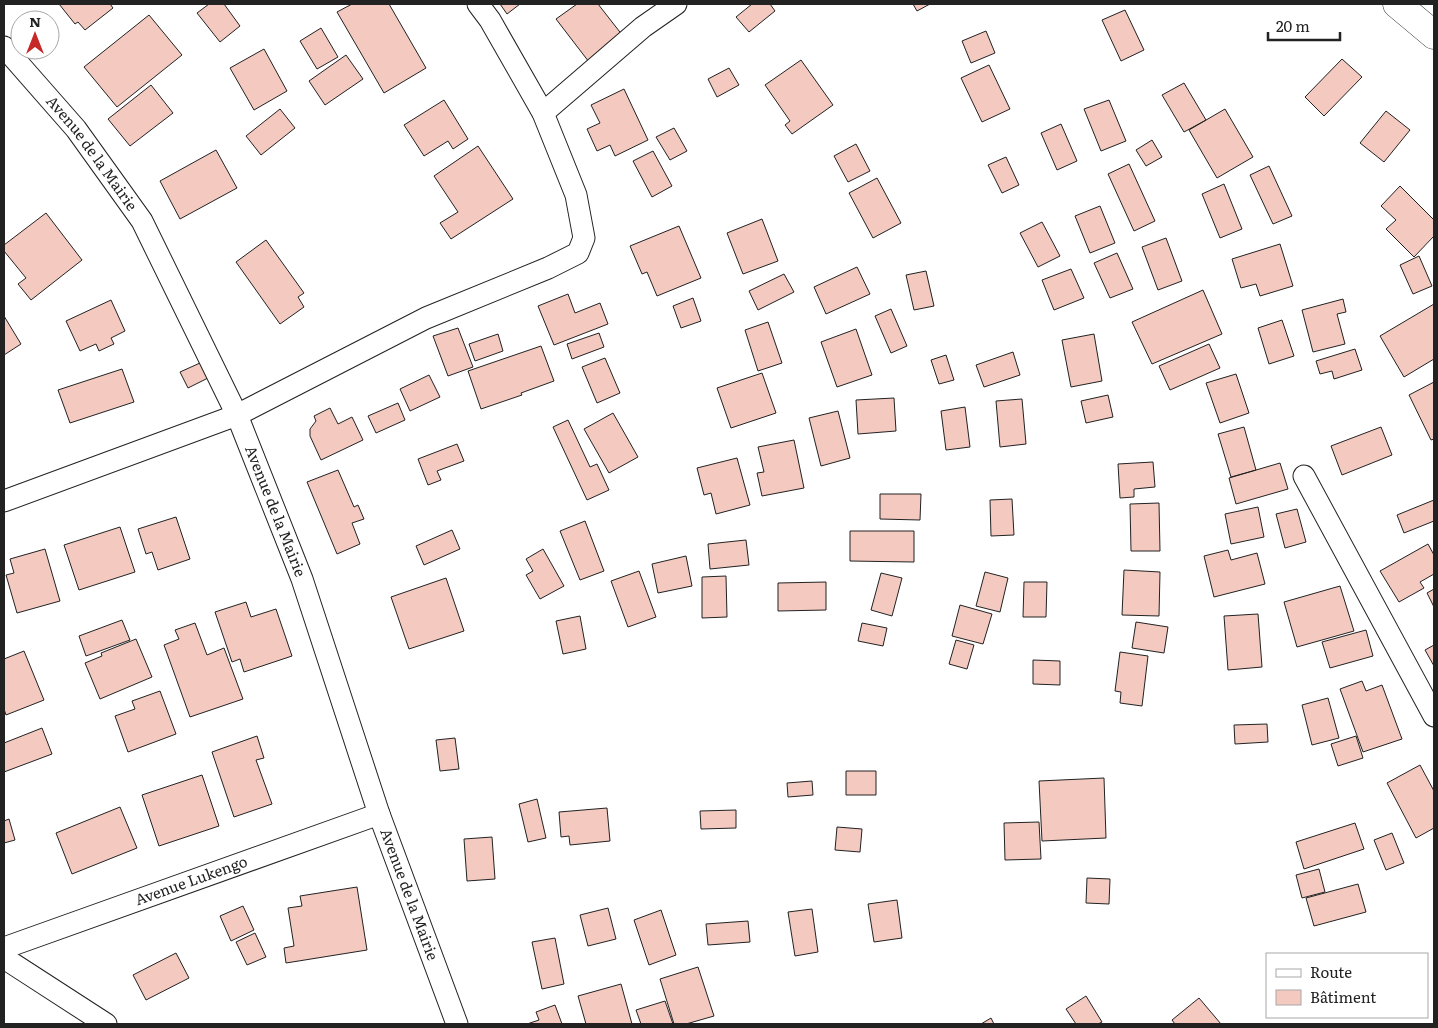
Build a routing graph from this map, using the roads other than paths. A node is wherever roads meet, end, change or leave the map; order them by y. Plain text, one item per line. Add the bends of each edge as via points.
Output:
1 (478, 4) edge
2 (676, 4) edge
3 (1397, 4) edge
4 (1434, 35) edge
5 (4, 47) edge
6 (543, 113) junction
7 (237, 414) junction
8 (1304, 476) dead end
9 (4, 501) edge
10 (1434, 716) edge
11 (379, 814) junction
12 (4, 948) edge
13 (4, 958) edge
14 (106, 1024) edge
15 (457, 1024) edge

1 - 6 street
2 - 6 street via 643,27
3 - 4 highway
5 - 7 street, Avenue de la Mairie via 76,129 142,222
6 - 7 street via 576,195 584,238 578,253 426,318
7 - 9 street
7 - 11 street, Avenue de la Mairie via 302,579
8 - 10 street
11 - 12 street, Avenue Lukengo
11 - 15 street, Avenue de la Mairie
13 - 14 street

